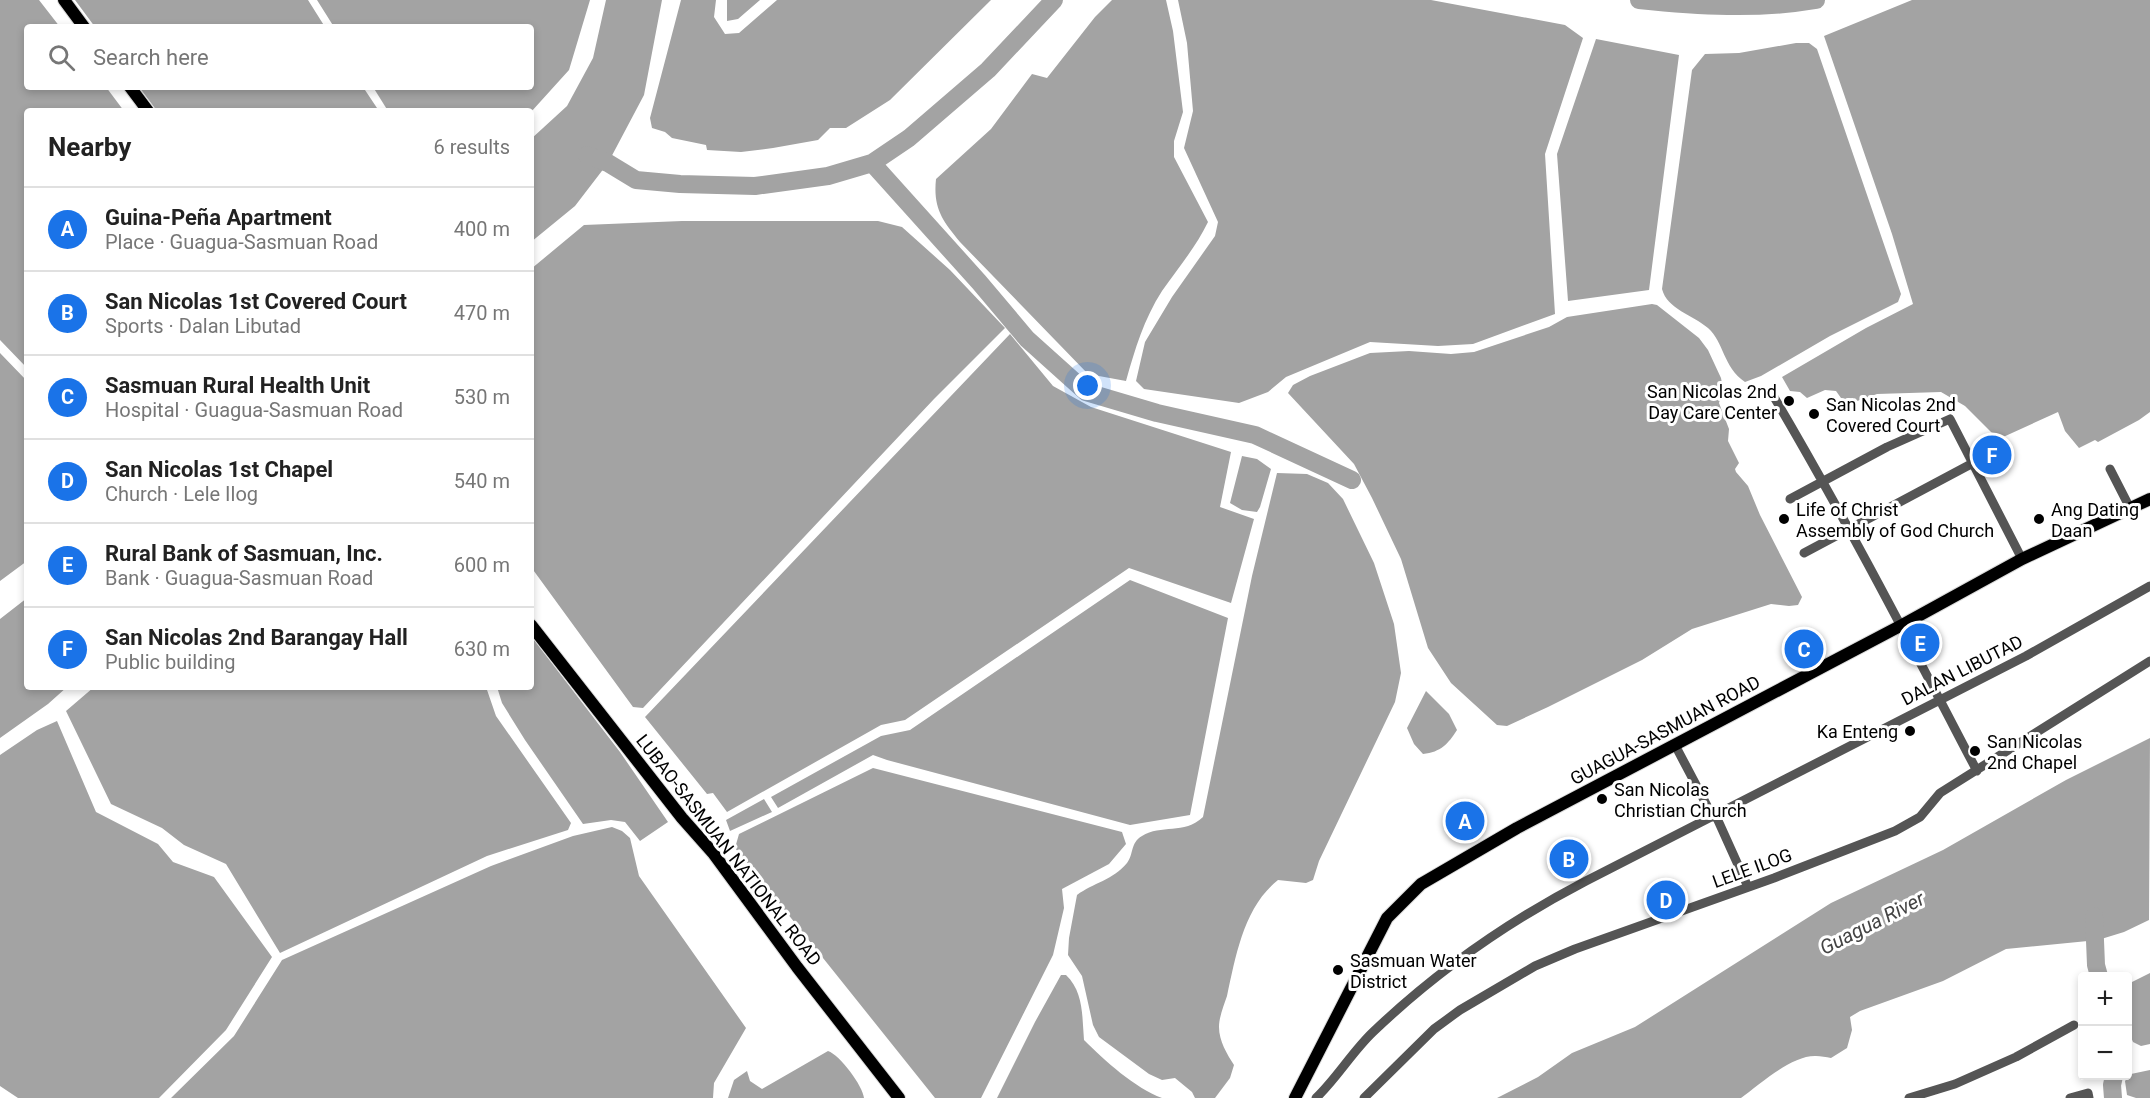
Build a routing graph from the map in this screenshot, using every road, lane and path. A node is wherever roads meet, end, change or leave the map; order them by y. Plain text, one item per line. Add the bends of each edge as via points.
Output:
1 (64, 0) edge
2 (82, 24) edge
3 (132, 90) edge
4 (146, 108) edge
5 (1774, 397) dead end
6 (1973, 463) junction
7 (2110, 469) dead end
8 (1824, 481) junction
9 (1790, 499) dead end
10 (2150, 499) edge
11 (2131, 510) junction
12 (1849, 530) junction
13 (1804, 553) dead end
14 (2022, 559) junction
15 (2150, 586) edge
16 (1902, 625) junction
17 (534, 629) edge
18 (2150, 661) edge
19 (1940, 699) junction
20 (1675, 745) junction
21 (1977, 771) junction
22 (1715, 816) junction
23 (1748, 887) junction
24 (2074, 1025) dead end
25 (899, 1098) edge
26 (1295, 1098) edge
27 (1316, 1098) edge
28 (1364, 1098) edge
29 (1909, 1098) edge
30 (2070, 1098) edge
31 (2089, 1098) edge

1 - 2 main road
3 - 4 main road
5 - 8 street
6 - 8 street via 1950,419
6 - 12 street
6 - 14 street
7 - 11 street
8 - 9 street
8 - 12 street
10 - 11 main road, GUAGUA-SASMUAN ROAD
11 - 14 main road, GUAGUA-SASMUAN ROAD
12 - 13 street
12 - 16 street
14 - 16 main road, GUAGUA-SASMUAN ROAD
15 - 19 street, DALAN LIBUTAD
16 - 19 street
16 - 20 main road, GUAGUA-SASMUAN ROAD
17 - 25 main road, LUBAO-SASMUAN NATIONAL ROAD via 713,853
18 - 21 street, LELE ILOG
19 - 21 street
19 - 22 street, DALAN LIBUTAD
20 - 22 street
20 - 26 main road, GUAGUA-SASMUAN ROAD via 1517,828 1421,884 1387,918
21 - 23 street, LELE ILOG via 1940,793 1920,817 1895,831
22 - 23 street
22 - 27 street, DALAN LIBUTAD via 1547,901 1473,948 1371,1034
23 - 28 street, LELE ILOG via 1535,966 1434,1029
24 - 29 street via 1955,1084
30 - 31 street via 2088,1093

